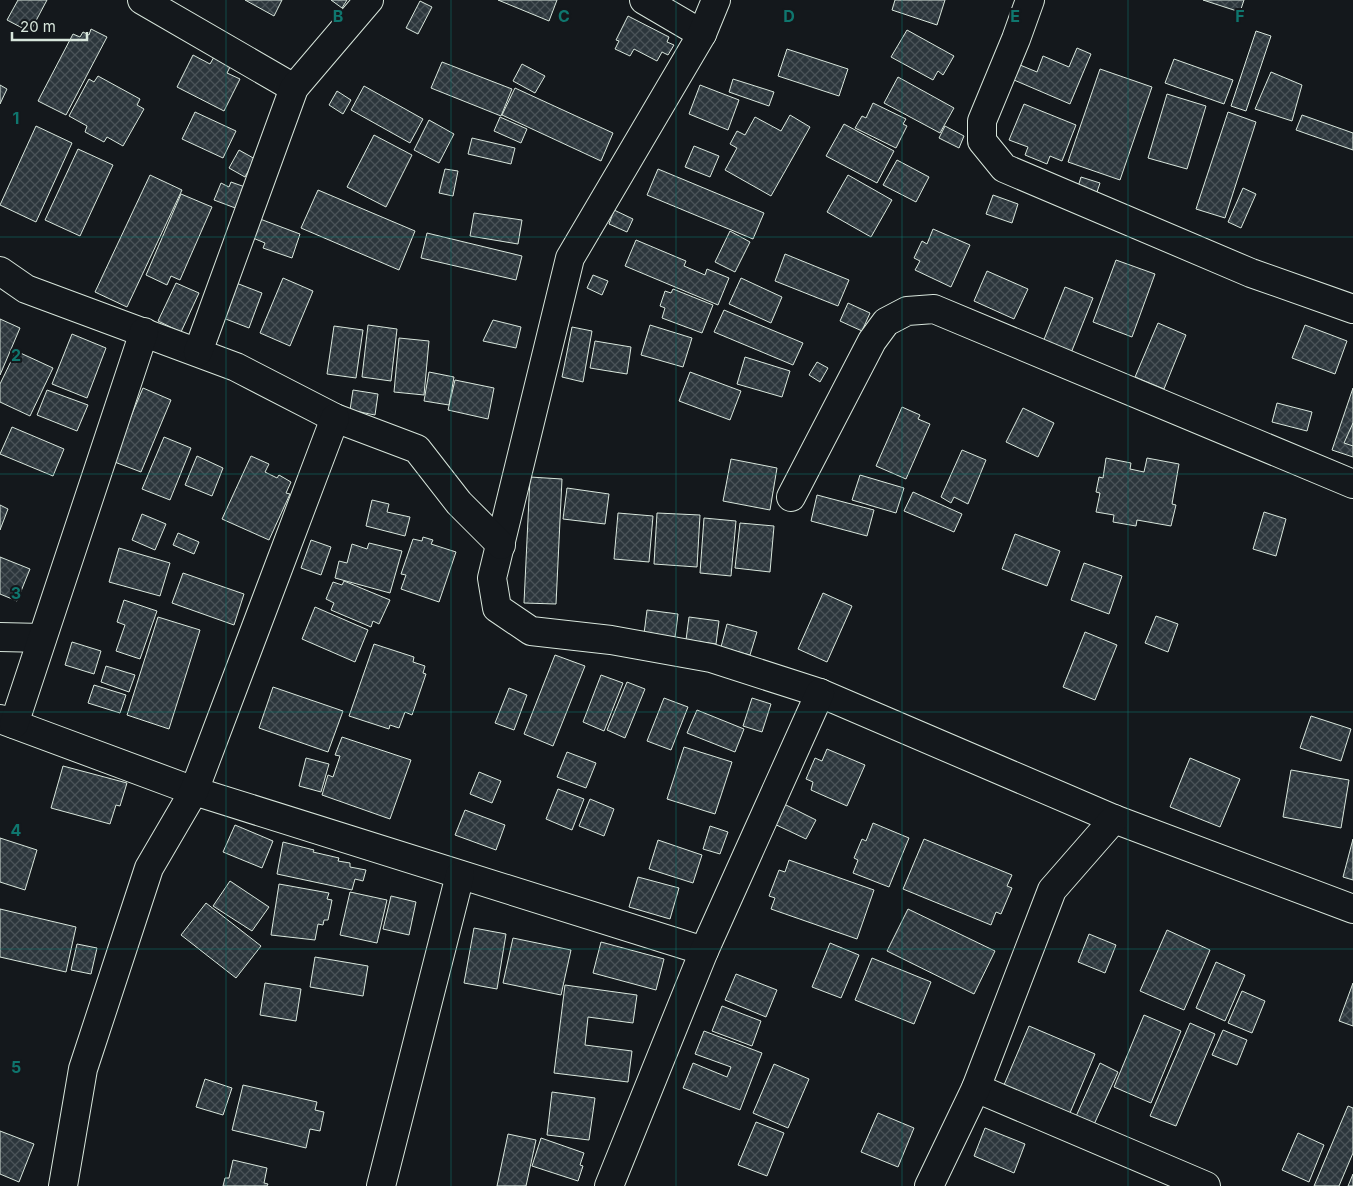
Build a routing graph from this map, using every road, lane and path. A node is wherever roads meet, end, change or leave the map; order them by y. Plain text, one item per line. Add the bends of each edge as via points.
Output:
1 (142, 0) edge
2 (369, 0) edge
3 (644, 0) edge
4 (716, 0) edge
5 (1030, 0) edge
6 (702, 34) junction
7 (294, 88) junction
8 (0, 271) edge
9 (1353, 309) edge
10 (144, 332) junction
11 (198, 352) junction
12 (336, 418) junction
13 (1353, 484) edge
14 (791, 497) dead end
15 (501, 545) junction
16 (0, 637) edge
17 (42, 638) junction
18 (820, 693) junction
19 (7, 721) edge
20 (194, 791) junction
21 (1114, 820) junction
22 (460, 875) junction
23 (1353, 909) edge
24 (704, 951) junction
25 (976, 1088) junction
26 (63, 1186) edge
27 (380, 1186) edge
28 (609, 1186) edge
29 (929, 1186) edge
30 (1206, 1186) edge

1 - 7 street
2 - 7 street
3 - 6 street
4 - 6 street
5 - 9 street via 982,121 982,141 1004,168 1251,274
6 - 15 street via 570,258
7 - 11 street
8 - 10 street via 26,289
10 - 11 street
10 - 17 street
11 - 12 street via 236,367
12 - 15 street via 417,449 459,502
12 - 20 street
13 - 14 street via 934,308 907,311 886,322 872,341
15 - 18 street via 492,578 497,608 531,631 611,640 711,658
16 - 17 street
17 - 19 street
18 - 21 street
18 - 24 street
19 - 20 street
20 - 22 street
20 - 26 street via 149,868 83,1069
21 - 23 street
21 - 25 street via 1052,890
22 - 24 street
22 - 27 street
24 - 28 street
25 - 29 street
25 - 30 street

